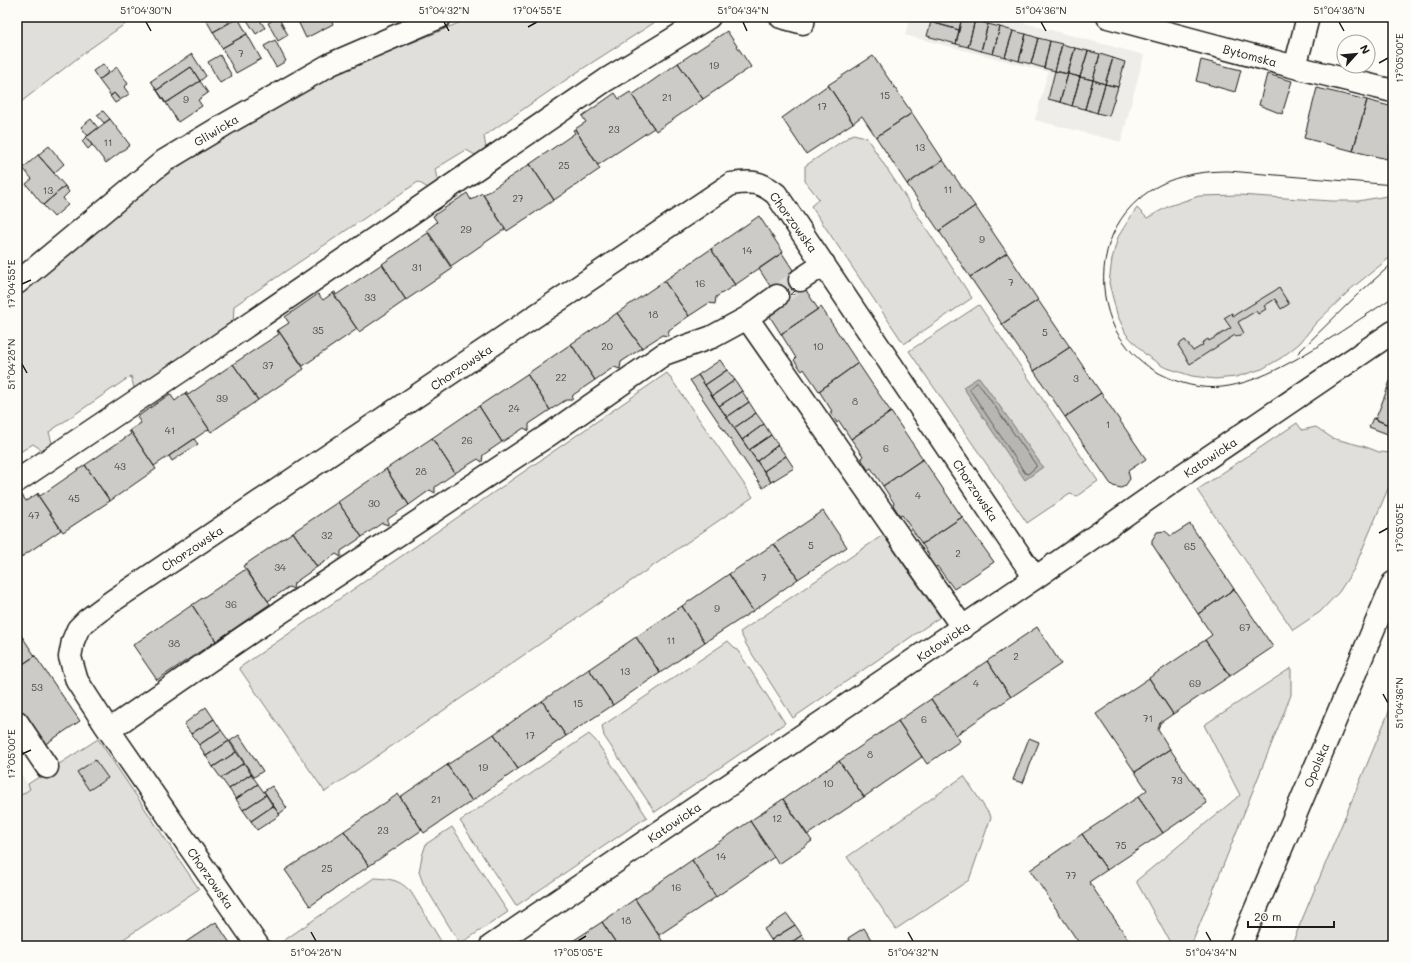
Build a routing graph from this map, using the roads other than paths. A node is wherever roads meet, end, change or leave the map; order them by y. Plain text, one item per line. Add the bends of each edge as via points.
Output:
1 (440, 17) edge
2 (709, 17) edge
3 (781, 17) edge
4 (804, 17) edge
5 (1108, 17) edge
6 (1308, 17) edge
7 (1295, 67) junction
8 (1393, 91) edge
9 (824, 264) junction
10 (800, 280) tunnel mouth
11 (17, 283) edge
12 (777, 296) tunnel mouth
13 (747, 318) junction
14 (1393, 332) edge
15 (17, 481) edge
16 (1035, 578) junction
17 (1393, 583) edge
18 (963, 628) junction
19 (17, 722) edge
20 (109, 730) junction
21 (47, 768) dead end
22 (258, 946) edge
23 (491, 946) edge
24 (1240, 946) edge

1 - 11 street, Gliwicka via 331,64 176,154
2 - 15 street via 606,80
3 - 4 street via 803,23
5 - 7 street, Bytomska
6 - 7 street
7 - 8 street, Bytomska
9 - 10 street
9 - 16 street, Chorzowska
9 - 20 street, Chorzowska via 776,194 764,185 749,181 731,184 87,620 78,629 70,657 77,681
12 - 13 street
13 - 18 street
13 - 20 street via 712,337 664,354 550,434 245,636
14 - 16 street, Katowicka
16 - 18 street, Katowicka
17 - 24 street, Opolska
18 - 23 street, Katowicka
19 - 21 street
20 - 22 street, Chorzowska

